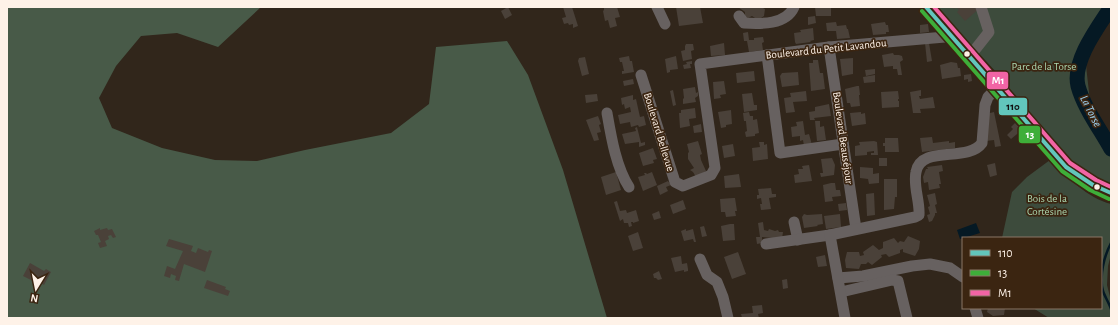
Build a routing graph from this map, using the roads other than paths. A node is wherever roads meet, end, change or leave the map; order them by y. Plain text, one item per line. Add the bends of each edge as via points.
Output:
1 (657, 7) edge
2 (794, 7) edge
3 (926, 7) edge
4 (979, 9) edge
5 (739, 16) dead end
6 (665, 24) dead end
7 (951, 34) junction
8 (829, 47) junction
9 (767, 55) junction
10 (970, 56) junction
11 (700, 64) joint
12 (642, 75) dead end
13 (997, 88) junction
14 (607, 113) dead end
15 (843, 144) junction
16 (629, 187) dead end
17 (1111, 193) edge
18 (794, 222) dead end
19 (856, 229) junction
20 (830, 235) junction
21 (798, 240) junction
22 (766, 244) dead end
23 (700, 259) dead end
24 (962, 276) edge
25 (838, 278) junction
26 (841, 292) junction
27 (728, 318) edge
28 (845, 318) edge
29 (907, 318) edge

1 - 6 street
2 - 5 street via 781,20 758,24 744,23
3 - 7 street
4 - 10 street via 989,32
7 - 8 street, Boulevard du Petit Lavandou via 945,37
7 - 10 street
8 - 9 street, Boulevard du Petit Lavandou
8 - 15 street, Boulevard Beauséjour
9 - 11 street, Boulevard du Petit Lavandou
9 - 15 street via 780,153
10 - 13 street
11 - 12 street, Boulevard Bellevue via 715,168 711,175 683,186 675,182
13 - 17 street via 1066,167
13 - 19 street via 988,97 985,105 982,143 979,148 929,157 919,164 916,171 919,215
14 - 16 street via 617,158
15 - 19 street, Boulevard Beauséjour
18 - 21 street
19 - 20 street
20 - 21 street
20 - 25 street
21 - 22 street
23 - 27 street via 707,275 717,282
24 - 25 street via 950,268 930,264
25 - 26 street
26 - 28 street
26 - 29 street via 892,280 898,281

